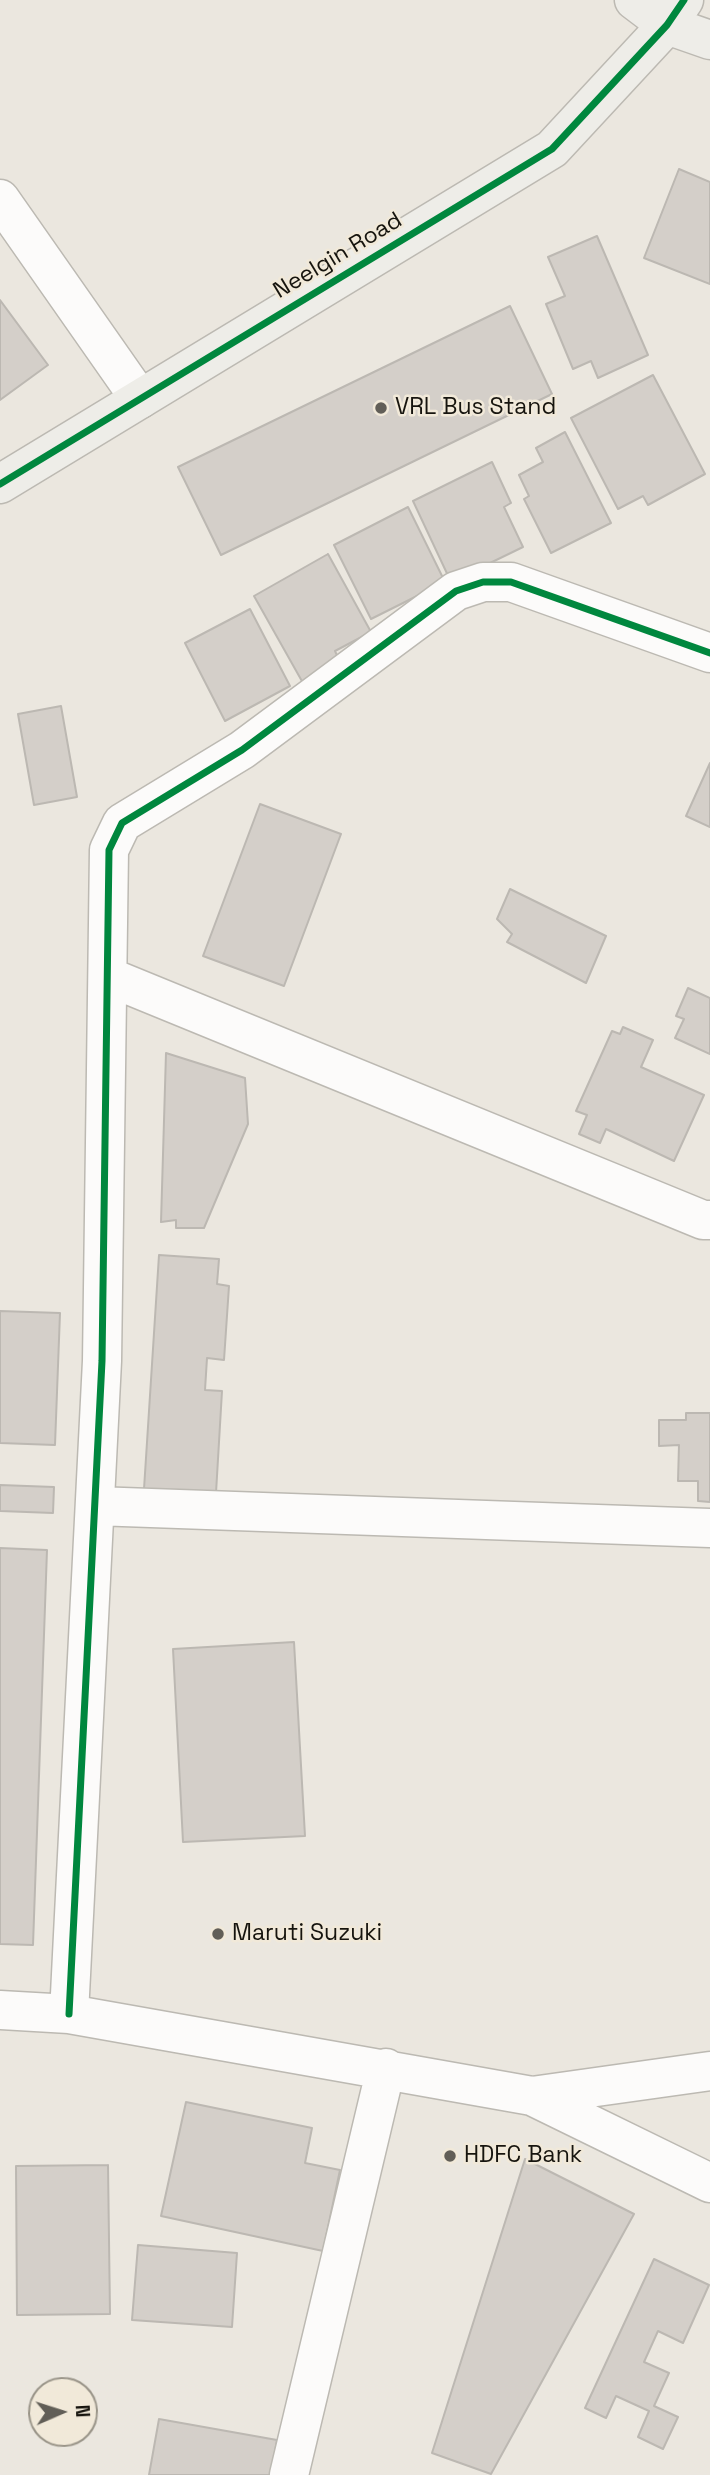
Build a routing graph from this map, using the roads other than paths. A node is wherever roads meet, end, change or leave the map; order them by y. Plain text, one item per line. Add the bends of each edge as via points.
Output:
1 (634, 0) edge
2 (676, 13) edge
3 (710, 40) edge
4 (0, 198) edge
5 (140, 399) junction
6 (0, 484) edge
7 (710, 653) edge
8 (109, 977) junction
9 (708, 1215) edge
10 (95, 1506) junction
11 (710, 1528) edge
12 (0, 2010) edge
13 (69, 2014) junction
14 (386, 2068) junction
15 (710, 2071) edge
16 (532, 2096) junction
17 (710, 2183) edge
18 (289, 2475) edge

1 - 2 street
2 - 3 street
2 - 5 street, Neelgin Road via 552,149
4 - 5 street
5 - 6 street, Neelgin Road
7 - 8 street via 511,582 483,582 456,591 242,750 122,823 109,850
8 - 9 street
8 - 10 street
10 - 11 street
10 - 13 street
12 - 13 street
13 - 14 street
14 - 16 street
14 - 18 street
15 - 16 street
16 - 17 street

